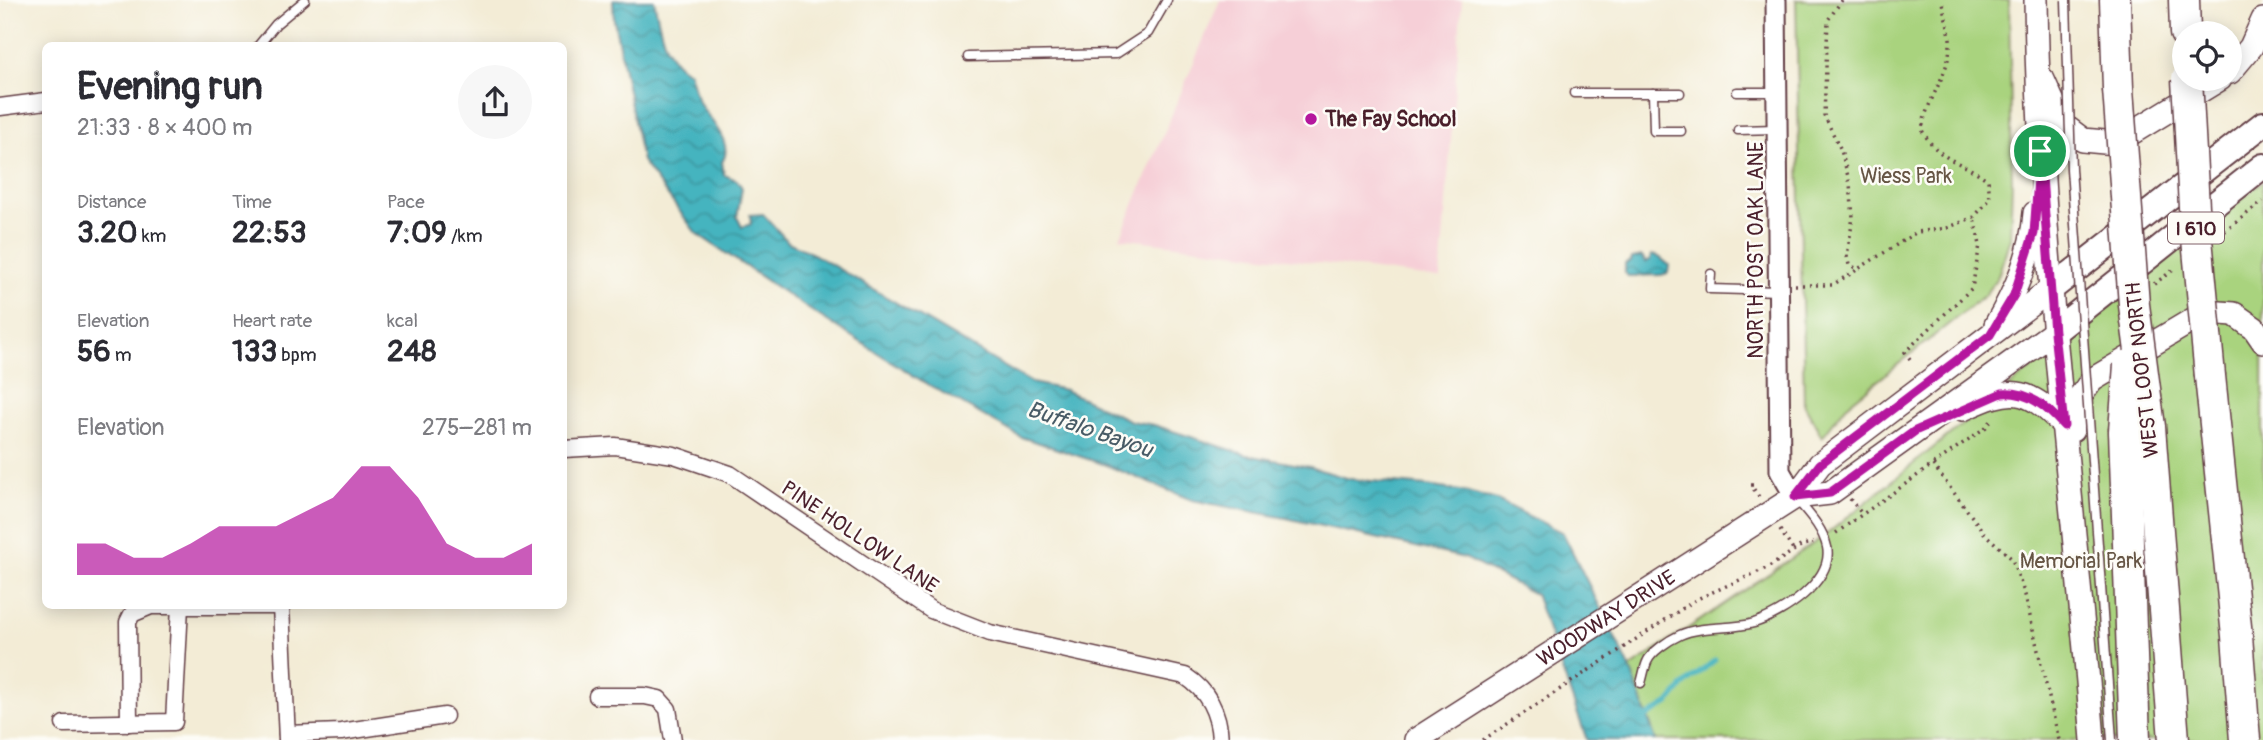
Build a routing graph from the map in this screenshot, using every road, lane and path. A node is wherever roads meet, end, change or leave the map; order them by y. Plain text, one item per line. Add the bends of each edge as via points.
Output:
1 (305, 0) edge
2 (1167, 0) edge
3 (1776, 0) edge
4 (1842, 0) edge
5 (1942, 0) edge
6 (2036, 0) edge
7 (2066, 0) edge
8 (2115, 0) edge
9 (2184, 0) edge
10 (2263, 20) edge
11 (2185, 21) edge
12 (261, 42) edge
13 (968, 57) dead end
14 (2242, 58) edge
15 (2037, 67) junction
16 (2188, 91) edge
17 (2200, 91) edge
18 (1737, 92) dead end
19 (1777, 92) junction
20 (1574, 93) dead end
21 (1653, 93) junction
22 (1680, 93) dead end
23 (42, 102) edge
24 (0, 107) edge
25 (2263, 124) edge
26 (1778, 129) junction
27 (1738, 130) dead end
28 (1681, 131) dead end
29 (2040, 151) junction
30 (2263, 166) edge
31 (2263, 201) edge
32 (1974, 217) junction
33 (2214, 240) dead end
34 (2181, 264) dead end
35 (1858, 270) junction
36 (1711, 274) dead end
37 (1779, 288) junction
38 (2051, 289) junction
39 (2141, 297) junction
40 (2054, 332) junction
41 (1990, 335) junction
42 (2263, 341) edge
43 (1910, 359) dead end
44 (1994, 418) dead end
45 (2064, 426) junction
46 (2137, 429) junction
47 (1915, 431) junction
48 (567, 449) edge
49 (2068, 459) junction
50 (1933, 465) junction
51 (1795, 497) junction
52 (1785, 537) dead end
53 (1825, 541) junction
54 (1794, 550) junction
55 (140, 609) edge
56 (180, 609) edge
57 (281, 609) edge
58 (1641, 683) dead end
59 (597, 696) dead end
60 (445, 716) dead end
61 (129, 723) junction
62 (64, 724) dead end
63 (287, 737) edge
64 (673, 740) edge
65 (1220, 740) edge
66 (1416, 740) edge
67 (1483, 740) edge
68 (2059, 740) edge
69 (2093, 740) edge
70 (2112, 740) edge
71 (2135, 740) edge
72 (2174, 740) edge
73 (2245, 740) edge

1 - 12 lane
2 - 13 lane via 1148,33 1116,54
3 - 19 street, NORTH POST OAK LANE
4 - 35 path via 1828,20 1824,115 1841,150 1850,184 1853,217 1847,256 1849,265
5 - 32 path via 1951,42 1942,82 1929,101 1922,130 1940,153 1988,180 1990,199
6 - 15 main road
7 - 70 lane, bridge via 2071,169
8 - 39 highway, WEST LOOP NORTH, bridge via 2118,89
9 - 11 highway
10 - 14 main road
15 - 17 main road via 2063,125 2083,140 2116,143
15 - 29 main road
16 - 73 highway, I 610, bridge via 2194,207
18 - 19 lane
19 - 26 street, NORTH POST OAK LANE
20 - 21 lane
21 - 22 lane
21 - 28 lane via 1654,131
23 - 24 street
25 - 38 main road, WOODWAY DRIVE
26 - 27 lane
26 - 37 street, NORTH POST OAK LANE
29 - 38 main road
29 - 41 main road via 2034,233 2014,295
30 - 40 main road, WOODWAY DRIVE
31 - 33 path
32 - 35 path via 1947,228 1917,232
32 - 43 path via 1980,245 1972,288 1905,352
34 - 39 path
35 - 37 path via 1832,285
36 - 37 lane via 1710,289
37 - 51 street, NORTH POST OAK LANE via 1780,471
38 - 40 main road
38 - 41 main road, WOODWAY DRIVE
39 - 46 highway, WEST LOOP NORTH, bridge
40 - 45 main road
40 - 47 main road, WOODWAY DRIVE
41 - 51 main road, WOODWAY DRIVE via 1820,464
42 - 49 main road via 2234,314 2206,312 2092,380 2077,401
44 - 50 path
45 - 47 main road via 2032,398 2015,392 1985,399
45 - 49 main road
46 - 71 highway
46 - 72 highway, WEST LOOP NORTH
47 - 51 main road, WOODWAY DRIVE via 1830,493
48 - 65 street, PINE HOLLOW LANE via 627,447 674,455 730,474 932,610 1002,636 1185,676 1215,709
49 - 69 main road
50 - 53 path
50 - 68 path via 1985,534 2012,559 2025,595
51 - 53 lane
51 - 66 main road, WOODWAY DRIVE
52 - 54 path
53 - 54 path
53 - 58 lane via 1828,560 1822,576 1804,595 1753,623 1678,636 1647,661
54 - 67 path via 1769,567 1697,600
55 - 61 street via 128,622
56 - 61 street via 174,722
57 - 63 street
59 - 64 street via 659,699 668,709
60 - 63 street
61 - 62 street

